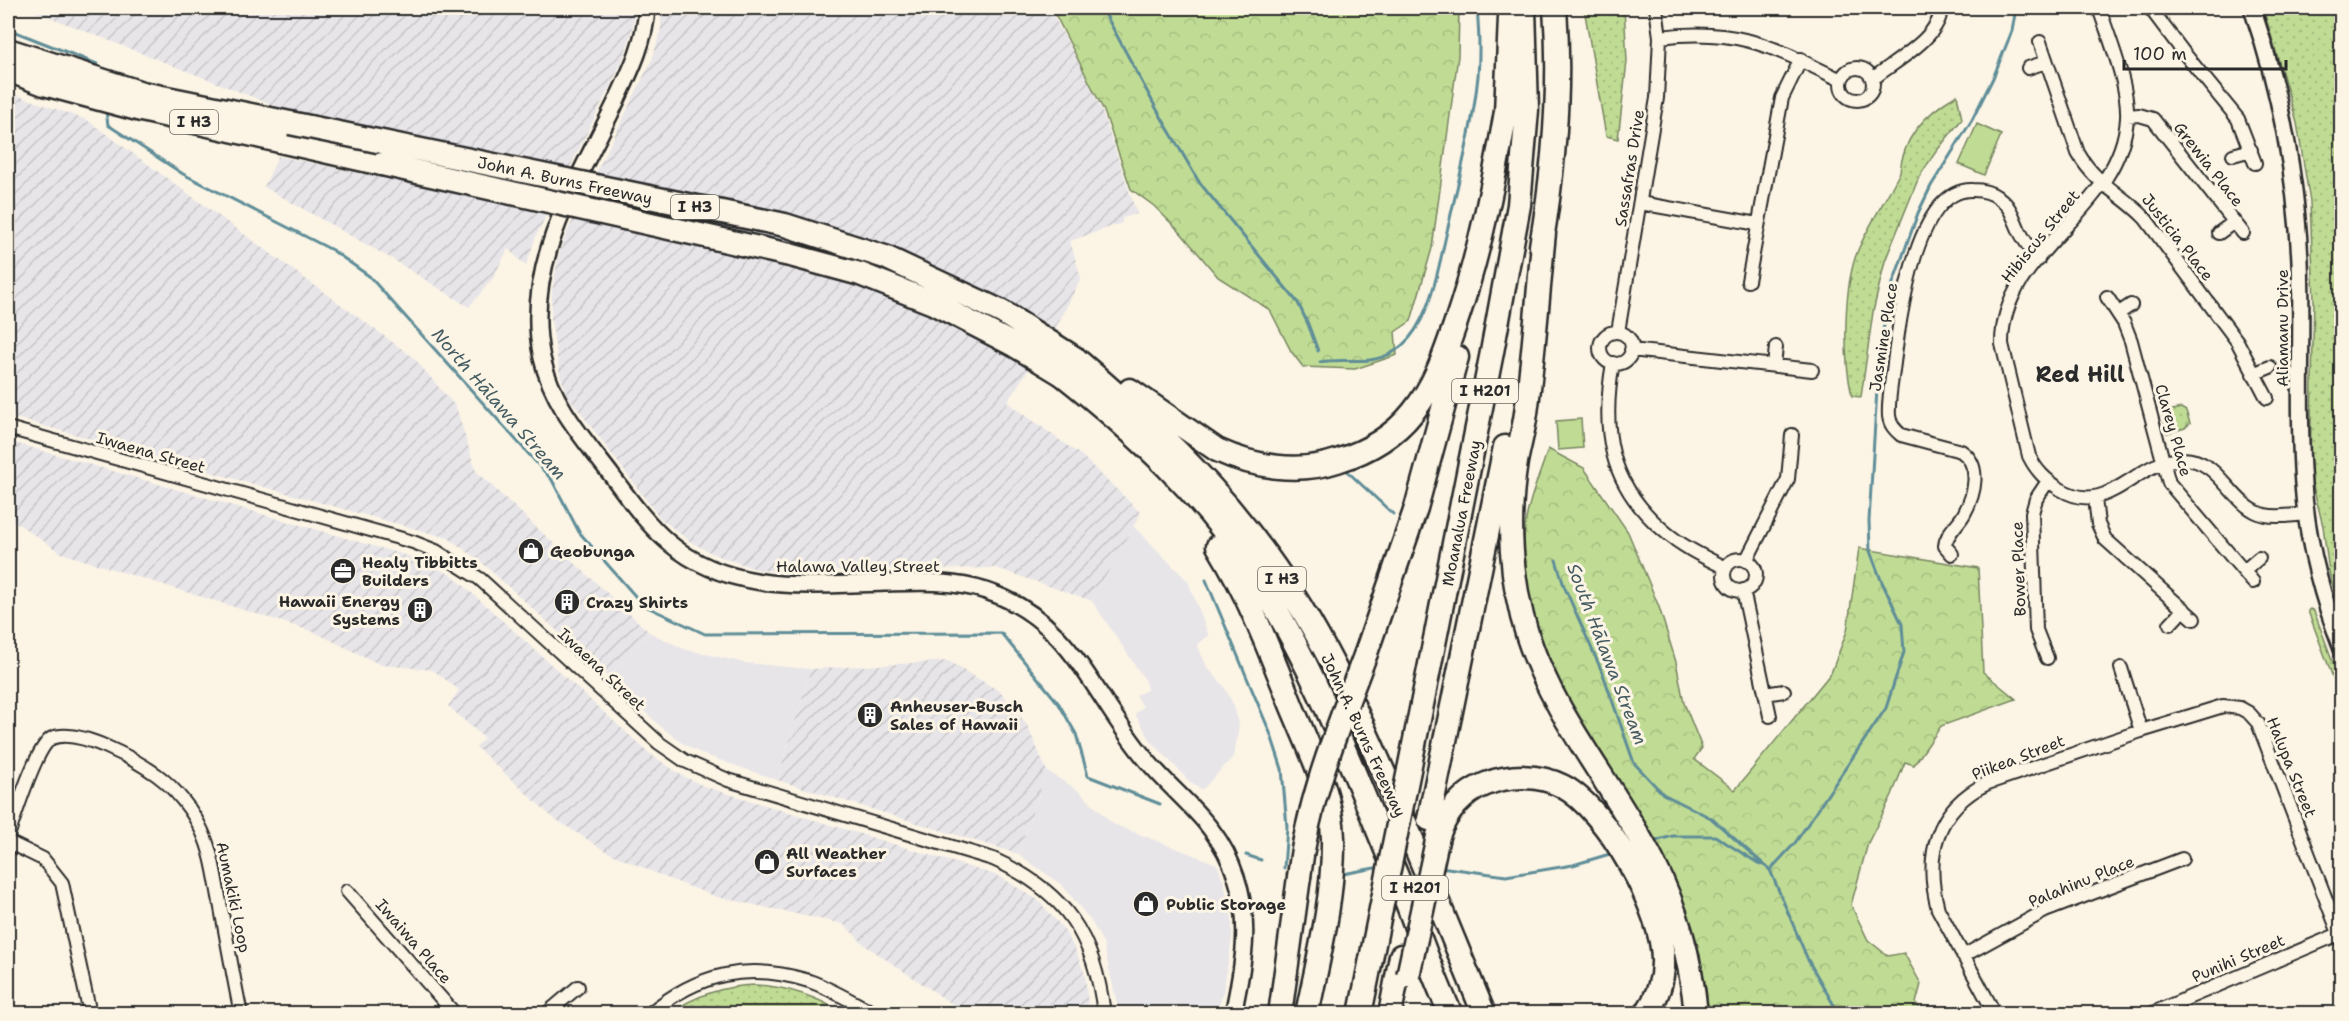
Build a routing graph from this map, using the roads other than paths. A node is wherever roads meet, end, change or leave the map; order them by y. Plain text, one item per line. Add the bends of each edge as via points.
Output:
1 (647, 8) edge
2 (1510, 8) edge
3 (1524, 8) edge
4 (1555, 8) edge
5 (1656, 8) edge
6 (1941, 8) edge
7 (2099, 8) edge
8 (2150, 8) edge
9 (2252, 8) edge
10 (1660, 37) junction
11 (2040, 42) dead end
12 (8, 50) edge
13 (1801, 59) junction
14 (2046, 62) junction
15 (2028, 68) dead end
16 (8, 70) edge
17 (1874, 78) junction
18 (1841, 80) junction
19 (1508, 100) junction
20 (2127, 116) junction
21 (2251, 150) junction
22 (2233, 155) dead end
23 (2255, 163) dead end
24 (2102, 184) junction
25 (1640, 203) junction
26 (2234, 222) junction
27 (1758, 224) junction
28 (1544, 233) junction
29 (2219, 233) dead end
30 (2242, 233) dead end
31 (2037, 260) junction
32 (1748, 280) dead end
33 (2107, 297) dead end
34 (2131, 305) dead end
35 (2119, 313) junction
36 (1618, 332) junction
37 (1776, 347) dead end
38 (1631, 350) junction
39 (1613, 363) junction
40 (1774, 366) junction
41 (1069, 367) junction
42 (2270, 367) dead end
43 (1812, 370) dead end
44 (2253, 374) junction
45 (2267, 398) dead end
46 (8, 428) edge
47 (1792, 435) dead end
48 (1146, 444) junction
49 (2164, 464) junction
50 (2048, 481) junction
51 (2095, 498) junction
52 (2306, 514) junction
53 (1952, 554) dead end
54 (2259, 558) dead end
55 (1746, 561) junction
56 (1725, 568) junction
57 (2244, 571) junction
58 (2253, 582) dead end
59 (1743, 590) junction
60 (2184, 609) junction
61 (2194, 619) dead end
62 (2170, 624) dead end
63 (2342, 648) edge
64 (2047, 658) dead end
65 (2121, 668) dead end
66 (1784, 691) dead end
67 (1765, 694) junction
68 (1770, 716) dead end
69 (2141, 731) junction
70 (1433, 827) junction
71 (8, 836) edge
72 (8, 842) edge
73 (2182, 859) dead end
74 (347, 891) dead end
75 (1435, 893) junction
76 (2340, 937) edge
77 (1963, 956) junction
78 (1405, 966) junction
79 (578, 987) dead end
80 (90, 1014) edge
81 (241, 1014) edge
82 (455, 1014) edge
83 (546, 1014) edge
84 (649, 1014) edge
85 (876, 1014) edge
86 (1104, 1014) edge
87 (1233, 1014) edge
88 (1281, 1014) edge
89 (1307, 1014) edge
90 (1360, 1014) edge
91 (1390, 1014) edge
92 (1397, 1014) edge
93 (1449, 1014) edge
94 (1484, 1014) edge
95 (1497, 1014) edge
96 (1646, 1014) edge
97 (1695, 1014) edge
98 (1995, 1014) edge
99 (2150, 1014) edge

1 - 87 street, Halawa Valley Street via 644,35 632,70 556,226 542,271 538,339 551,390 653,528 679,551 716,571 782,585 961,584 1024,608 1041,620 1073,653 1146,759 1203,818 1230,860 1246,922 1243,969
2 - 19 highway
3 - 90 highway, Moanalua Freeway / I H201, bridge via 1527,110 1519,205
4 - 28 highway, Moanalua Freeway / I H201 via 1557,76
5 - 10 street, Sassafras Drive
6 - 17 street via 1938,23 1929,36
7 - 20 street, Hibiscus Street via 2114,53
8 - 21 street via 2238,118
9 - 52 street, Aliamanu Drive via 2274,80 2292,169 2300,262 2301,455
10 - 13 street via 1698,33 1738,38
10 - 25 street, Sassafras Drive via 1657,98
11 - 14 street, Justicia Place
12 - 41 highway, John A. Burns Freeway / I H3, bridge via 142,93 785,225 885,257 1002,312
13 - 18 street
13 - 27 street via 1782,98
14 - 15 street
14 - 24 street, Justicia Place via 2078,153
16 - 41 highway, John A. Burns Freeway / I H3, bridge via 137,109 860,274 933,303 1014,345
17 - 18 street via 1857,68
17 - 18 street via 1872,91 1858,100 1844,93
19 - 41 highway via 1483,232 1443,359 1412,414 1388,436 1354,456 1312,467 1281,467 1232,457 1132,391
19 - 88 highway, bridge via 1482,266 1416,508 1307,822
20 - 24 street, Hibiscus Street via 2122,147
20 - 26 street, Grewia Place via 2153,119
21 - 22 street
21 - 23 street
24 - 31 street, Hibiscus Street
24 - 44 street, Justicia Place via 2145,218 2237,341
25 - 27 street
25 - 36 street, Sassafras Drive
26 - 29 street, Grewia Place
26 - 30 street, Grewia Place
27 - 32 street
28 - 70 highway, Moanalua Freeway / I H201
28 - 97 highway via 1526,414 1513,486 1511,530 1516,585 1528,637 1550,690 1667,889 1683,934
31 - 50 street, Hibiscus Street via 2012,296 2004,319 2002,344 2030,456 2035,469
31 - 53 street, Jasmine Place via 2002,199 1969,189 1941,205 1911,264 1895,352 1889,416 1901,435 1961,451 1972,463 1975,481 1968,505 1946,539 1945,546
33 - 35 street, Clarey Place
34 - 35 street
35 - 49 street, Clarey Place via 2133,349
36 - 38 street via 1627,337
36 - 39 street via 1605,337 1600,345 1602,355
37 - 40 street
38 - 39 street via 1623,362
38 - 40 street
39 - 56 street via 1607,424 1622,480 1640,507 1663,530
40 - 43 street
41 - 48 highway, John A. Burns Freeway / I H3
41 - 75 highway, John A. Burns Freeway / I H3, bridge via 1130,405 1203,477 1266,555 1343,682
42 - 44 street
44 - 45 street, Justicia Place
46 - 86 street, Iwaena Street via 436,551 480,579 659,743 685,761 728,780 993,859 1024,874 1059,903 1085,940 1095,964
47 - 55 street via 1788,479
48 - 89 highway via 1207,527 1242,587 1321,781 1333,837 1331,882
48 - 93 highway, John A. Burns Freeway / I H3, bridge via 1233,544 1283,621 1343,748
49 - 51 street via 2151,466
49 - 52 street via 2183,459 2206,466 2256,512 2274,516
49 - 57 street, Clarey Place via 2169,483
50 - 51 street, Hibiscus Street via 2068,493
50 - 64 street, Bower Place via 2032,513 2036,630
51 - 60 street via 2098,524 2105,538
52 - 63 street, Aliamanu Drive via 2319,579
54 - 57 street
55 - 56 street via 1732,561
55 - 59 street via 1753,567 1755,577 1751,586
56 - 59 street via 1724,578 1729,586
57 - 58 street, Clarey Place
59 - 67 street
60 - 61 street
60 - 62 street
65 - 69 street
66 - 67 street
67 - 68 street
69 - 76 street, Halupa Street via 2223,706 2240,708 2254,717
69 - 77 street, Piikea Street via 1988,783 1967,795 1950,812 1934,847 1931,877 1938,909
70 - 78 highway, Moanalua Freeway / I H201
70 - 96 highway via 1469,793 1496,780 1524,777 1551,782 1588,805 1631,868 1649,905 1662,946 1662,979
71 - 81 street, Aumakiki Loop via 40,748 52,738 86,740 121,754 158,776 183,800 202,831 213,864
72 - 80 street via 43,859 62,883
73 - 77 street, Palahinu Place via 2045,911
74 - 82 street, Iwaiwa Place
75 - 94 highway, John A. Burns Freeway / I H3
75 - 95 highway
76 - 99 street, Punihi Street
77 - 98 street, Piikea Street
78 - 91 highway, Moanalua Freeway / I H201
78 - 92 highway
79 - 83 street
84 - 85 street via 693,984 755,971 810,982

